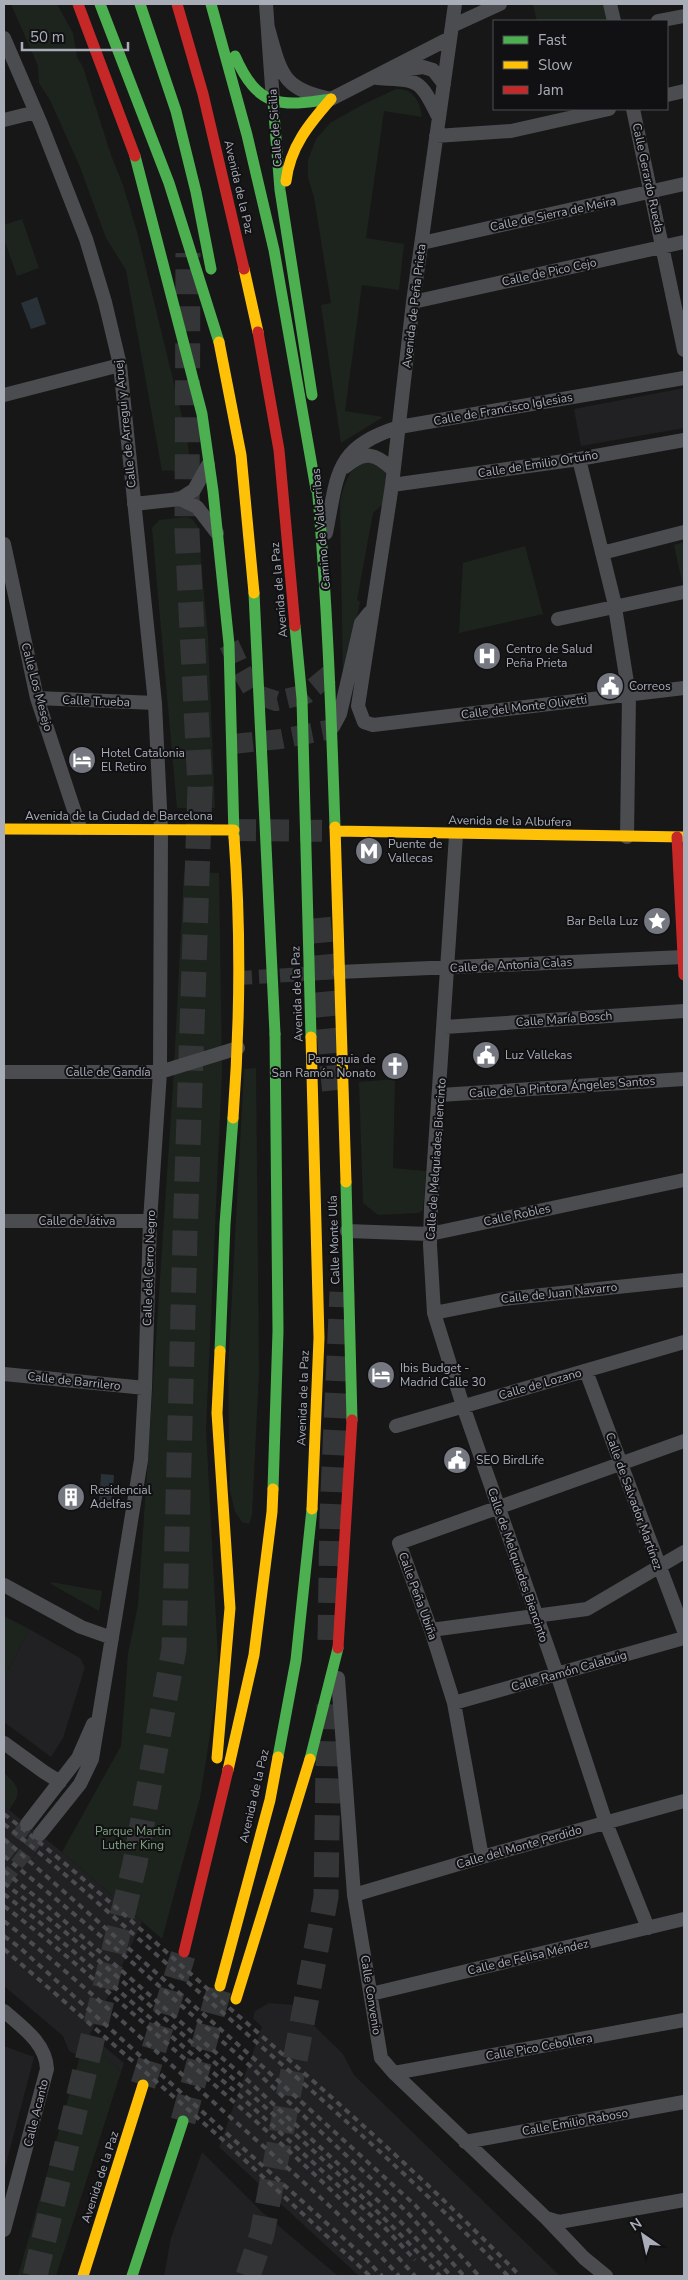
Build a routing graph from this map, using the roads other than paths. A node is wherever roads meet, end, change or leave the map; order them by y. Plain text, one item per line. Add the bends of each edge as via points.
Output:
1 (78, 4) edge
2 (100, 4) edge
3 (140, 4) edge
4 (177, 4) edge
5 (201, 4) edge
6 (211, 4) edge
7 (217, 4) edge
8 (266, 4) edge
9 (455, 4) edge
10 (500, 4) edge
11 (610, 4) edge
12 (684, 16) edge
13 (614, 20) edge
14 (663, 20) edge
15 (268, 28) junction
16 (451, 32) junction
17 (4, 38) edge
18 (119, 56) junction
19 (214, 62) dead end
20 (377, 78) junction
21 (444, 84) junction
22 (684, 92) edge
23 (668, 96) edge
24 (331, 100) junction
25 (273, 101) junction
26 (605, 110) edge
27 (633, 110) edge
28 (36, 112) junction
29 (439, 118) junction
30 (4, 120) edge
31 (436, 136) junction
32 (133, 150) junction
33 (684, 184) edge
34 (651, 192) junction
35 (286, 228) junction
36 (249, 237) dead end
37 (684, 242) edge
38 (422, 243) junction
39 (663, 247) junction
40 (413, 302) junction
41 (258, 332) junction
42 (219, 342) junction
43 (684, 350) edge
44 (120, 366) junction
45 (684, 378) edge
46 (4, 395) edge
47 (398, 427) junction
48 (684, 440) edge
49 (579, 459) junction
50 (210, 461) junction
51 (393, 470) junction
52 (339, 472) junction
53 (392, 485) junction
54 (316, 489) junction
55 (180, 499) junction
56 (134, 504) junction
57 (684, 532) edge
58 (218, 533) junction
59 (4, 544) edge
60 (323, 548) junction
61 (602, 553) junction
62 (684, 592) edge
63 (615, 607) junction
64 (372, 608) junction
65 (558, 619) dead end
66 (684, 688) edge
67 (629, 695) junction
68 (37, 698) junction
69 (155, 703) junction
70 (364, 722) joint
71 (332, 729) junction
72 (80, 828) junction
73 (4, 829) edge
74 (162, 829) junction
75 (234, 830) junction
76 (335, 831) junction
77 (456, 835) junction
78 (627, 837) junction
79 (681, 837) edge
80 (684, 957) edge
81 (448, 968) junction
82 (339, 972) junction
83 (684, 975) edge
84 (684, 1012) edge
85 (445, 1027) junction
86 (238, 1048) junction
87 (4, 1072) edge
88 (160, 1072) junction
89 (684, 1078) edge
90 (440, 1095) junction
91 (684, 1180) edge
92 (4, 1221) edge
93 (150, 1221) junction
94 (347, 1231) junction
95 (430, 1234) junction
96 (684, 1280) edge
97 (434, 1314) junction
98 (684, 1342) edge
99 (586, 1370) junction
100 (4, 1374) edge
101 (145, 1388) junction
102 (463, 1406) junction
103 (396, 1426) dead end
104 (684, 1441) edge
105 (621, 1465) junction
106 (499, 1509) junction
107 (684, 1552) edge
108 (659, 1568) junction
109 (4, 1585) edge
110 (536, 1617) junction
111 (431, 1630) junction
112 (684, 1631) edge
113 (112, 1638) junction
114 (684, 1638) edge
115 (338, 1648) junction
116 (557, 1674) junction
117 (454, 1703) junction
118 (100, 1704) junction
119 (4, 1743) edge
120 (60, 1782) junction
121 (684, 1801) edge
122 (606, 1823) junction
123 (27, 1824) tunnel mouth
124 (40, 1834) tunnel mouth
125 (210, 1851) junction
126 (482, 1857) junction
127 (354, 1895) junction
128 (684, 1919) edge
129 (648, 1928) junction
130 (184, 1952) tunnel mouth
131 (220, 1986) tunnel mouth
132 (371, 1994) junction
133 (236, 1999) dead end
134 (4, 2011) edge
135 (684, 2020) edge
136 (394, 2074) junction
137 (144, 2086) tunnel mouth
138 (684, 2102) edge
139 (183, 2122) tunnel mouth
140 (465, 2142) junction
141 (162, 2182) junction
142 (684, 2200) edge
143 (546, 2218) junction
144 (4, 2230) edge
145 (154, 2248) dead end
146 (584, 2258) junction
147 (83, 2274) edge
148 (132, 2276) edge
149 (596, 2276) edge
150 (606, 2276) edge

1 - 32 main road
2 - 18 main road
3 - 42 main road, Avenida de la Paz via 176,111 196,192 215,293
4 - 41 main road, Avenida de la Paz via 203,94
5 - 19 main road
6 - 54 main road via 274,250
7 - 25 main road via 245,78
8 - 15 street, Calle de Sicilia
9 - 16 street, Avenida de Peña Prieta
10 - 16 street
11 - 13 street
12 - 14 street
15 - 24 street, Calle de Sicilia via 277,61 290,83 309,94
15 - 25 street, Calle de Sicilia
16 - 20 street
16 - 21 street, Avenida de Peña Prieta
17 - 28 street, Calle de Arregui y Aruej
18 - 32 main road via 134,120
18 - 42 main road via 169,183
20 - 21 street via 402,69 423,68 433,70
20 - 24 street
20 - 29 street via 411,79 421,85
21 - 29 street, Avenida de Peña Prieta
22 - 23 street
24 - 25 main road via 293,104
24 - 35 main road via 303,132 291,155 286,179
25 - 35 main road, Calle de Sicilia
26 - 31 street via 511,131
27 - 34 street, Calle Gerardo Rueda
28 - 30 street
28 - 44 street, Calle de Arregui y Aruej via 86,239
29 - 31 street, Avenida de Peña Prieta
31 - 38 street, Avenida de Peña Prieta
32 - 50 main road via 202,414
33 - 34 street, Calle de Sierra de Meira
34 - 38 street, Calle de Sierra de Meira
34 - 39 street, Calle Gerardo Rueda
35 - 54 main road, Camino de Valderribas via 313,407
36 - 41 main road via 259,285
37 - 39 street, Calle de Pico Cejo
38 - 40 street, Avenida de Peña Prieta
39 - 40 street, Calle de Pico Cejo
39 - 43 street, Calle Gerardo Rueda
40 - 47 street, Avenida de Peña Prieta
41 - 131 main road, Avenida de la Paz, bridge via 279,450 302,699 319,1338 312,1509 296,1660 270,1800
42 - 125 main road, Avenida de la Paz, bridge via 242,456 254,593 275,1034 278,1331 272,1512 254,1655
44 - 46 street
44 - 56 street, Calle de Arregui y Aruej
45 - 47 street, Calle de Francisco Iglesias
47 - 51 street, Avenida de Peña Prieta
47 - 52 street, Calle de Francisco Iglesias via 378,434 356,448
48 - 49 street, Calle de Emilio Ortuño
49 - 53 street, Calle de Emilio Ortuño
49 - 61 street
50 - 55 street via 194,490
50 - 58 main road
51 - 52 street via 383,460 370,455 353,460
51 - 53 street, Avenida de Peña Prieta
52 - 60 street, Calle de Francisco Iglesias
53 - 64 street, Avenida de Peña Prieta
54 - 60 main road, Camino de Valderribas
55 - 56 street
55 - 58 street via 197,507
56 - 69 street, Calle de Arregui y Aruej
57 - 61 street
58 - 75 main road via 229,644
59 - 68 street, Calle Los Mesejo
60 - 71 main road, Camino de Valderribas
61 - 63 street
62 - 63 street
63 - 65 street
63 - 67 street
64 - 70 street, Avenida de Peña Prieta via 358,706
64 - 71 street, Avenida de Peña Prieta via 360,623 340,714
66 - 67 street, Calle del Monte Olivetti
67 - 70 street, Calle del Monte Olivetti via 373,725
67 - 78 street
68 - 69 street, Calle Trueba
68 - 72 street, Calle Los Mesejo
69 - 74 street, Calle de Arregui y Aruej
71 - 76 main road, Camino de Valderribas
72 - 73 main road, Avenida de la Ciudad de Barcelona
72 - 74 main road, Avenida de la Ciudad de Barcelona
74 - 75 main road, Avenida de la Ciudad de Barcelona
74 - 88 street, Calle del Cerro Negro
75 - 86 main road via 238,884
76 - 77 main road, Avenida de la Albufera
76 - 82 main road, Calle Monte Ulía
77 - 78 main road, Avenida de la Albufera
77 - 81 street, Calle de Melquiades Biencinto
78 - 79 main road, Avenida de la Albufera
79 - 80 main road
80 - 81 street, Calle de Antonia Calas
80 - 83 main road
81 - 82 street, Calle de Antonia Calas
81 - 85 street, Calle de Melquiades Biencinto
82 - 94 main road, Calle Monte Ulía
84 - 85 street, Calle María Bosch
85 - 90 street, Calle de Melquiades Biencinto
86 - 88 street, Calle de Gandía
86 - 125 main road via 225,1224 217,1412 230,1608
87 - 88 street, Calle de Gandía
88 - 93 street, Calle del Cerro Negro
89 - 90 street, Calle de la Pintora Ángeles Santos
90 - 95 street, Calle de Melquiades Biencinto
91 - 95 street, Calle Robles
92 - 93 street, Calle de Játiva
93 - 101 street, Calle del Cerro Negro
94 - 95 street, Calle Robles
94 - 115 main road, Calle Monte Ulía via 352,1440
95 - 97 street, Calle de Melquiades Biencinto
96 - 97 street, Calle de Juan Navarro via 504,1299
97 - 102 street, Calle de Melquiades Biencinto
98 - 99 street, Calle de Lozano
99 - 102 street, Calle de Lozano
99 - 105 street, Calle de Salvador Martínez
100 - 101 street, Calle de Barrilero
101 - 113 street, Calle del Cerro Negro via 141,1460
102 - 103 street, Calle de Lozano
102 - 106 street, Calle de Melquiades Biencinto
104 - 105 street, Calle Peña Ubiña
105 - 106 street, Calle Peña Ubiña
105 - 108 street, Calle de Salvador Martínez
106 - 110 street, Calle de Melquiades Biencinto
106 - 111 street, Calle Peña Ubiña via 399,1544
107 - 108 street
108 - 110 street via 587,1609
108 - 112 street, Calle de Salvador Martínez
109 - 113 street via 80,1628
110 - 111 street
110 - 116 street, Calle de Melquiades Biencinto
111 - 117 street, Calle Peña Ubiña
113 - 118 street, Calle del Cerro Negro
114 - 116 street, Calle Ramón Calabuig
115 - 127 street, Calle Convenio
115 - 133 main road, Calle Monte Ulía via 302,1788
116 - 117 street, Calle Ramón Calabuig
116 - 122 street, Calle de Melquiades Biencinto
117 - 126 street, Calle Peña Ubiña
118 - 120 street, Calle del Cerro Negro via 82,1752
118 - 124 street, Calle del Cerro Negro via 96,1739 87,1772
119 - 120 street
120 - 123 street, Calle del Cerro Negro
121 - 122 street, Calle del Monte Perdido
122 - 126 street, Calle del Monte Perdido
122 - 129 street, Calle de Melquiades Biencinto
125 - 130 main road, Avenida de la Paz
126 - 127 street, Calle del Monte Perdido
127 - 132 street, Calle Convenio
128 - 129 street, Calle de Felisa Méndez
129 - 132 street, Calle de Felisa Méndez
132 - 136 street, Calle Convenio via 381,2058
134 - 144 street, Calle Acanto via 38,2042 44,2052 47,2069
135 - 136 street, Calle Pico Cebollera
136 - 140 street, Calle Convenio
137 - 147 main road, Avenida de la Paz
138 - 140 street, Calle Emilio Raboso
139 - 141 main road
140 - 143 street, Calle Convenio
141 - 145 main road
141 - 148 main road
142 - 143 street via 559,2222
143 - 146 street, Calle Convenio
146 - 149 street, Calle Convenio
146 - 150 street, Calle Convenio

